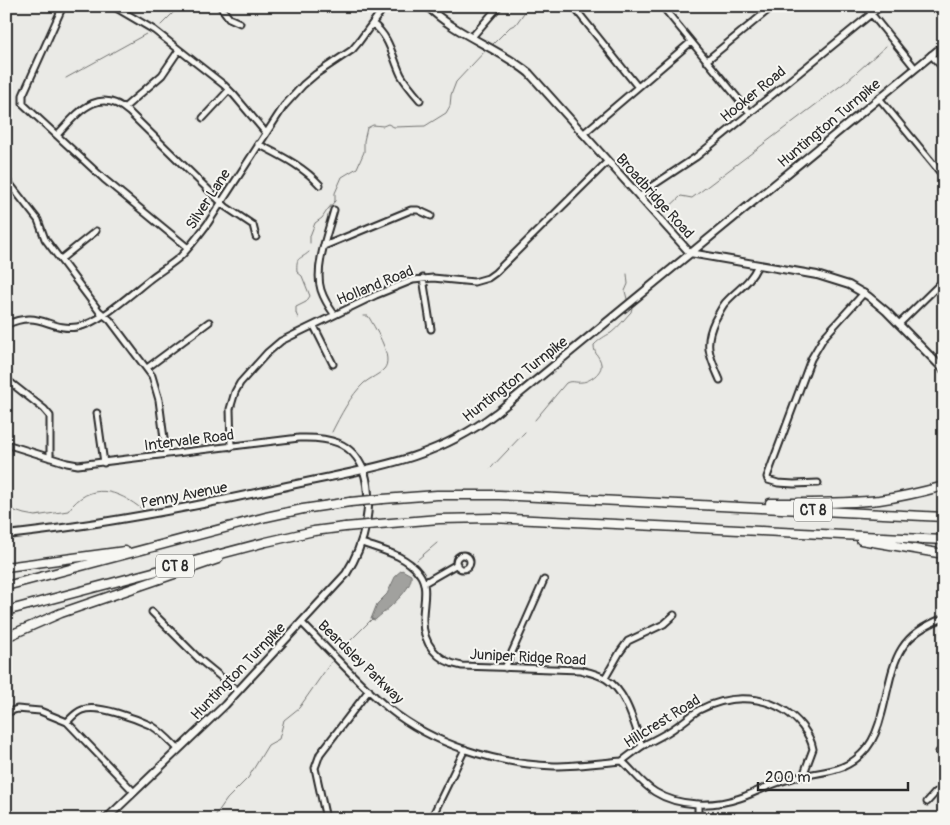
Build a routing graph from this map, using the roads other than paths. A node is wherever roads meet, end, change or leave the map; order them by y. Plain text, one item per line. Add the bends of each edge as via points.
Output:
1 (63, 6) edge
2 (113, 6) edge
3 (220, 6) edge
4 (385, 6) edge
5 (427, 6) edge
6 (499, 6) edge
7 (573, 6) edge
8 (663, 6) edge
9 (773, 6) edge
10 (864, 6) edge
11 (881, 6) edge
12 (126, 10) edge
13 (870, 15) junction
14 (240, 22) dead end
15 (373, 24) junction
16 (472, 37) junction
17 (691, 42) junction
18 (944, 45) edge
19 (179, 50) junction
20 (932, 55) junction
21 (706, 60) junction
22 (915, 68) junction
23 (944, 69) edge
24 (637, 86) junction
25 (229, 90) junction
26 (879, 98) junction
27 (420, 100) dead end
28 (124, 108) junction
29 (750, 113) junction
30 (203, 118) dead end
31 (266, 133) junction
32 (583, 134) junction
33 (57, 135) junction
34 (258, 144) junction
35 (607, 162) junction
36 (944, 177) edge
37 (6, 179) edge
38 (320, 185) dead end
39 (640, 198) junction
40 (222, 202) junction
41 (334, 210) dead end
42 (431, 216) dead end
43 (96, 231) dead end
44 (256, 237) dead end
45 (324, 246) junction
46 (188, 248) junction
47 (690, 253) junction
48 (60, 259) junction
49 (758, 265) junction
50 (423, 278) junction
51 (944, 280) edge
52 (864, 293) junction
53 (334, 314) junction
54 (104, 315) junction
55 (209, 322) dead end
56 (899, 324) junction
57 (6, 325) edge
58 (314, 326) junction
59 (431, 330) dead end
60 (333, 364) dead end
61 (147, 368) junction
62 (944, 370) edge
63 (6, 379) edge
64 (720, 380) dead end
65 (97, 413) dead end
66 (6, 444) edge
67 (231, 447) junction
68 (166, 454) junction
69 (50, 458) junction
70 (104, 463) junction
71 (364, 470) junction
72 (818, 483) dead end
73 (944, 486) edge
74 (683, 504) junction
75 (944, 517) edge
76 (757, 531) junction
77 (6, 535) edge
78 (944, 540) edge
79 (266, 542) junction
80 (362, 543) junction
81 (169, 544) junction
82 (944, 554) edge
83 (457, 564) dead end
84 (6, 567) edge
85 (544, 580) dead end
86 (424, 583) junction
87 (6, 586) edge
88 (6, 611) edge
89 (152, 612) dead end
90 (61, 613) junction
91 (674, 615) dead end
92 (944, 618) edge
93 (302, 623) junction
94 (6, 632) edge
95 (6, 636) edge
96 (505, 668) junction
97 (605, 678) junction
98 (369, 690) junction
99 (238, 691) junction
100 (6, 713) edge
101 (67, 722) junction
102 (642, 746) junction
103 (178, 749) junction
104 (465, 749) junction
105 (622, 761) junction
106 (803, 776) junction
107 (944, 790) edge
108 (134, 792) junction
109 (928, 802) dead end
110 (698, 804) junction
111 (106, 819) edge
112 (326, 819) edge
113 (431, 819) edge
114 (698, 819) edge

1 - 33 street via 22,101
2 - 12 street
3 - 14 street via 229,18
4 - 15 street, Silver Lane
5 - 16 main road, Broadbridge Road
6 - 16 street
7 - 24 street
8 - 17 street
9 - 21 street
10 - 13 street
11 - 13 street, Hooker Road
12 - 19 street
13 - 22 street
13 - 29 street, Hooker Road
15 - 27 street via 385,36 400,73
15 - 31 street, Silver Lane via 352,50 303,85
16 - 32 main road, Broadbridge Road via 529,72
17 - 21 street
17 - 24 street
18 - 20 main road, Huntington Turnpike
19 - 25 street
19 - 28 street via 162,76
20 - 22 main road, Huntington Turnpike
20 - 23 street
21 - 29 street
22 - 26 main road, Huntington Turnpike
24 - 32 street
25 - 30 street
25 - 31 street
26 - 36 street
26 - 47 main road, Huntington Turnpike
28 - 33 street via 104,102 88,105
28 - 40 street
29 - 39 street, Hooker Road via 696,157 646,190
31 - 34 street, Silver Lane
32 - 35 main road, Broadbridge Road
33 - 46 street
34 - 38 street via 291,161
34 - 40 street, Silver Lane
35 - 39 main road, Broadbridge Road
35 - 50 street, Holland Road via 488,278 474,282
37 - 48 street via 35,215 43,236
39 - 47 main road, Broadbridge Road
40 - 44 street via 253,225
40 - 46 street, Silver Lane
41 - 45 street, Holland Road
42 - 45 street via 411,210
43 - 48 street
45 - 53 street, Holland Road via 320,289
46 - 54 street, Silver Lane
47 - 49 main road, Broadbridge Road
47 - 71 main road, Huntington Turnpike via 475,428 430,451
48 - 54 street
49 - 52 main road, Broadbridge Road via 832,279
49 - 64 street via 743,287 724,304 711,330 708,350
50 - 53 street, Holland Road via 406,282
50 - 59 street
51 - 56 street
52 - 56 main road, Broadbridge Road
52 - 72 street via 824,337 811,358 767,477 778,483
53 - 58 street
54 - 57 street, Silver Lane via 79,327 30,318
54 - 61 street
55 - 61 street
56 - 62 main road, Broadbridge Road
58 - 60 street
58 - 67 street via 274,346 240,384 231,402
61 - 68 street via 159,400
63 - 69 street via 50,416
65 - 70 street
66 - 69 street, Intervale Road
67 - 68 street, Intervale Road
67 - 71 street, Intervale Road via 299,438 327,439 352,451
68 - 70 street, Intervale Road
69 - 70 street, Intervale Road via 73,465
71 - 77 main road, Penny Avenue via 139,517
71 - 80 main road, Huntington Turnpike via 368,487
73 - 74 highway via 878,500
74 - 75 highway, CT 8
74 - 81 highway, CT 8, bridge via 499,495 383,499 303,509
76 - 78 highway, CT 8
76 - 79 highway, CT 8, bridge via 475,518 421,519 314,531
76 - 82 highway via 861,540
79 - 88 highway, CT 8
79 - 90 highway
80 - 86 street via 400,557 418,571
80 - 93 main road, Huntington Turnpike via 346,574
81 - 84 highway
81 - 87 highway, CT 8
83 - 86 street
85 - 96 street
86 - 96 street, Juniper Ridge Road via 424,636 436,654 455,665
89 - 99 street via 199,659
90 - 94 highway
90 - 95 highway
91 - 97 street via 664,624 628,641
92 - 106 street via 923,627 900,649 874,738 862,754 836,771
93 - 98 street, Beardsley Parkway
93 - 99 main road, Huntington Turnpike
96 - 97 street, Juniper Ridge Road via 580,670
97 - 102 street, Juniper Ridge Road via 622,695
98 - 104 street, Beardsley Parkway via 417,728
98 - 112 street via 317,760 315,768
99 - 103 main road, Huntington Turnpike
100 - 101 street via 17,709 40,711
101 - 103 street via 81,710 96,708 153,726
101 - 108 street
102 - 105 street, Hillcrest Road
102 - 106 street, Hillcrest Road via 710,706 736,698 749,699 769,703 786,712 807,733 813,749
103 - 108 main road, Huntington Turnpike
104 - 105 street, Beardsley Parkway via 498,759 540,765
104 - 113 street
105 - 110 street via 656,793
106 - 110 street via 730,801
107 - 109 street via 936,792
108 - 111 main road, Huntington Turnpike
110 - 114 street

